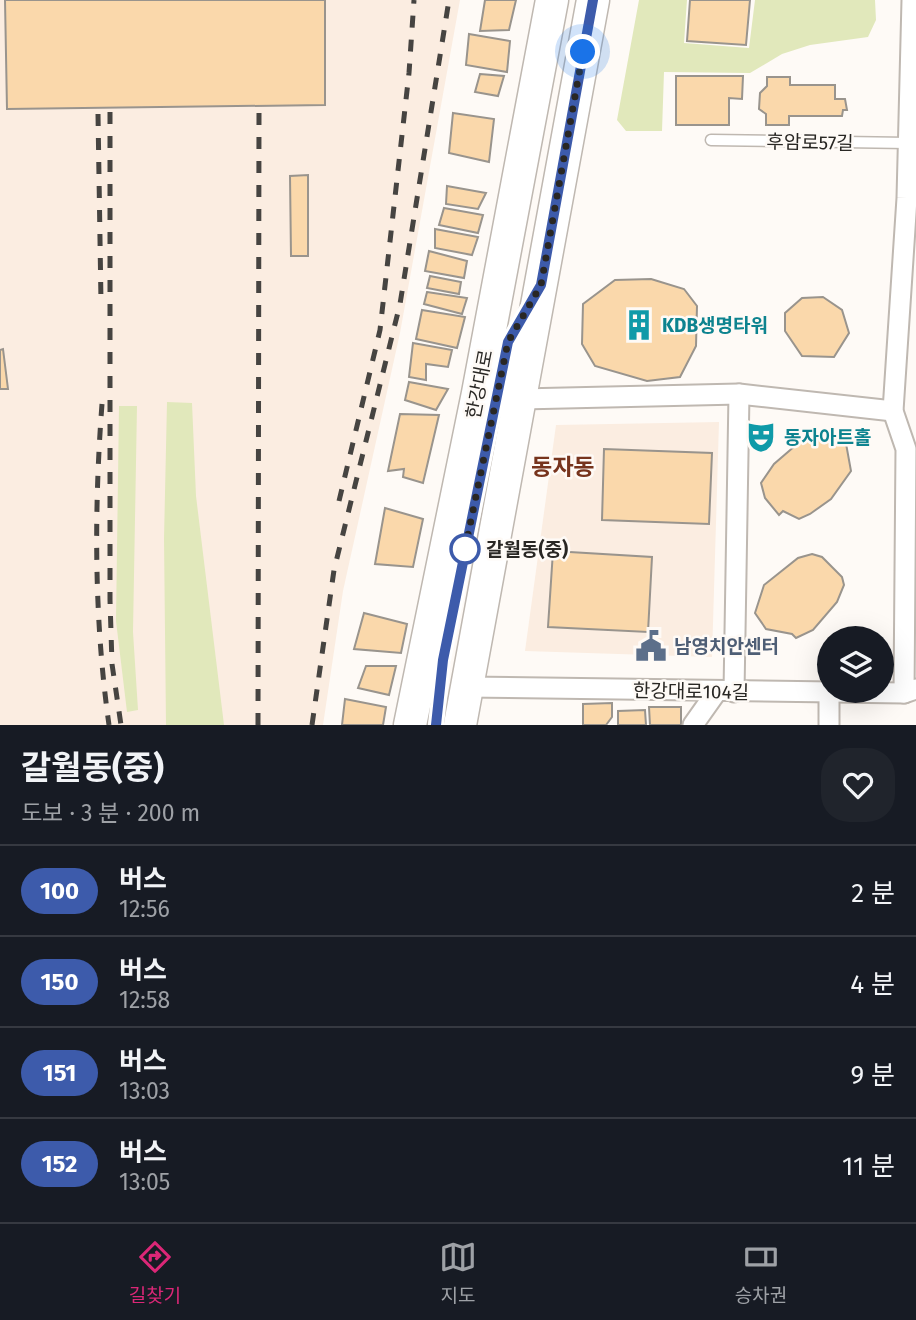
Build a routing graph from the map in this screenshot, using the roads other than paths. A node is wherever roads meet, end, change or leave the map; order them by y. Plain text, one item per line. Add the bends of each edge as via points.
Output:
1 (552, 0) edge
2 (593, 0) edge
3 (912, 0) edge
4 (914, 28) edge
5 (711, 140) dead end
6 (908, 143) junction
7 (541, 285) junction
8 (739, 394) junction
9 (521, 399) junction
10 (893, 411) junction
11 (911, 449) edge
12 (419, 682) junction
13 (466, 687) junction
14 (910, 691) edge
15 (725, 692) junction
16 (817, 694) edge
17 (830, 703) edge
18 (410, 725) edge
19 (422, 725) edge
20 (436, 725) edge
21 (460, 725) edge
22 (693, 725) edge
23 (829, 725) edge

1 - 12 main road, 한강대로
2 - 7 main road
3 - 4 street
4 - 6 street
5 - 6 lane, 후암로57길
6 - 10 street
7 - 9 main road
7 - 20 lane via 508,342 443,660
8 - 9 street
8 - 10 street
8 - 15 street
9 - 13 main road
10 - 11 street
11 - 14 street
12 - 18 main road, 한강대로
12 - 19 lane
13 - 15 street, 한강대로104길
13 - 21 main road
15 - 16 street, 한강대로104길
15 - 22 street
17 - 23 street

